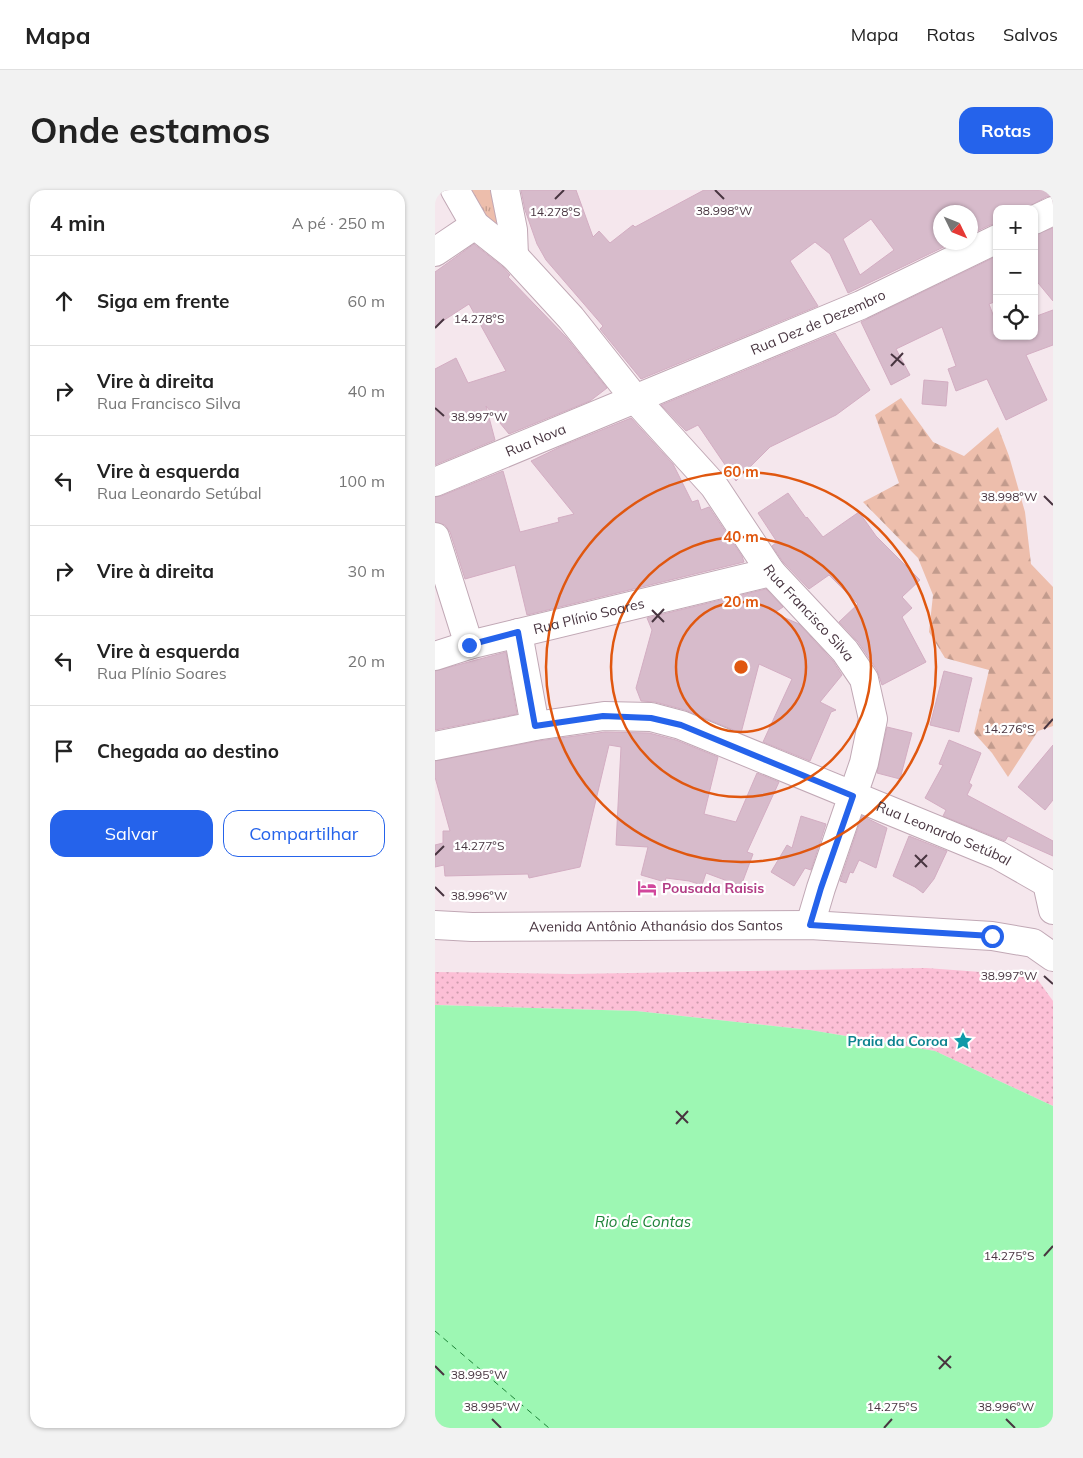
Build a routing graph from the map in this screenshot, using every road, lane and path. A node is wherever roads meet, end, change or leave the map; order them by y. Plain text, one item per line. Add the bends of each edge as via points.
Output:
1 (455, 190) edge
2 (505, 190) edge
3 (1053, 211) edge
4 (1038, 218) edge
5 (475, 225) junction
6 (993, 241) edge
7 (435, 252) edge
8 (514, 256) junction
9 (636, 400) junction
10 (435, 482) edge
11 (435, 537) edge
12 (771, 572) junction
13 (518, 632) junction
14 (469, 645) junction
15 (435, 656) edge
16 (535, 726) junction
17 (435, 746) edge
18 (853, 796) junction
19 (1053, 910) edge
20 (435, 925) edge
21 (810, 925) junction
22 (1053, 957) edge

1 - 5 street
2 - 8 street via 513,230
3 - 4 street
5 - 7 street
5 - 8 street, Rua Francisco Silva
6 - 9 street, Rua Dez de Dezembro via 861,305
8 - 9 street, Rua Francisco Silva via 571,318
9 - 10 street, Rua Nova
9 - 12 street, Rua Francisco Silva via 714,486
11 - 14 street
12 - 13 street, Rua Plínio Soares
12 - 18 street, Rua Francisco Silva via 845,651 864,679 873,719
13 - 14 street, Rua Plínio Soares
13 - 16 street
14 - 15 street, Rua Plínio Soares
16 - 17 street, Rua Leonardo Setúbal
16 - 18 street, Rua Leonardo Setúbal via 603,716 651,718 681,725
18 - 19 street, Rua Leonardo Setúbal via 998,855 1047,883
18 - 21 street, Rua Francisco Silva
20 - 21 street, Avenida Antônio Athanásio dos Santos
21 - 22 street, Avenida Antônio Athanásio dos Santos via 992,936 1033,943

